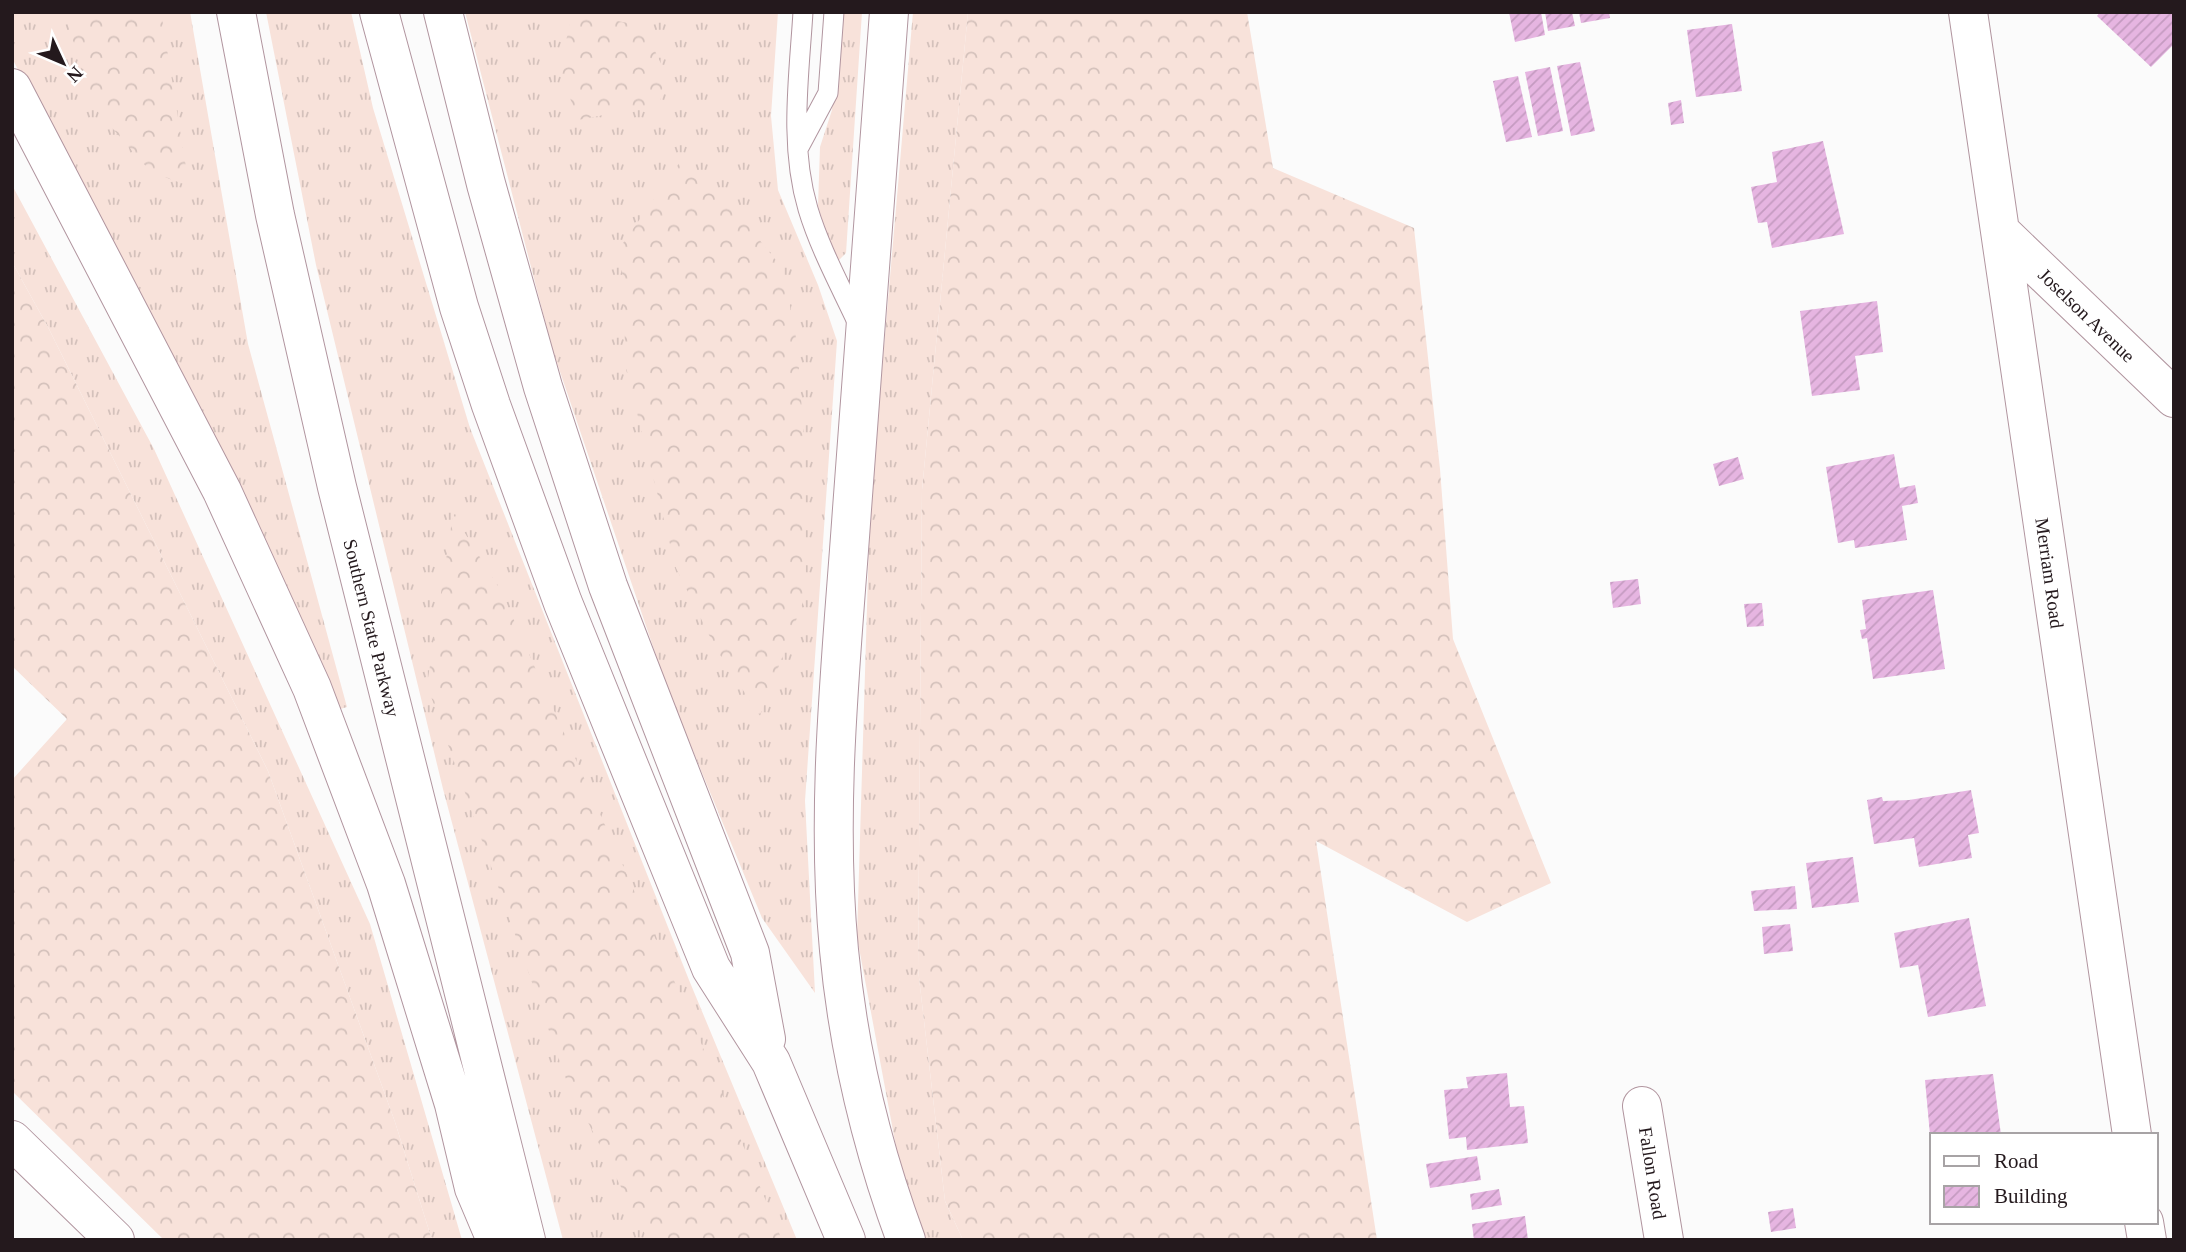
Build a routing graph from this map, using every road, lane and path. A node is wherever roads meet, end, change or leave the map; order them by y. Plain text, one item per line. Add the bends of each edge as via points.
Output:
1 (236, 12) edge
2 (379, 12) edge
3 (443, 12) edge
4 (803, 12) edge
5 (834, 12) edge
6 (889, 12) edge
7 (1968, 12) edge
8 (18, 101) edge
9 (798, 149) junction
10 (2001, 232) junction
11 (866, 339) junction
12 (2174, 398) edge
13 (771, 1062) junction
14 (1642, 1106) dead end
15 (2132, 1133) edge
16 (12, 1140) edge
17 (115, 1240) edge
18 (496, 1240) edge
19 (526, 1240) edge
20 (846, 1240) edge
21 (906, 1240) edge
22 (1664, 1240) edge

1 - 19 main road, Southern State Parkway via 275,215 337,487
2 - 13 main road via 456,295 531,520 711,968
3 - 13 main road via 543,387 608,586 750,953
4 - 9 lane
5 - 9 lane via 828,93
6 - 11 main road
7 - 10 main road, Merriam Road
8 - 18 main road via 222,491 312,688 386,884 454,1104 474,1188
9 - 11 lane via 816,232
10 - 12 main road, Joselson Avenue
10 - 15 main road, Merriam Road
11 - 21 main road via 842,648 835,804 838,947 851,1035 874,1135
13 - 20 main road
14 - 22 main road, Fallon Road
16 - 17 main road

